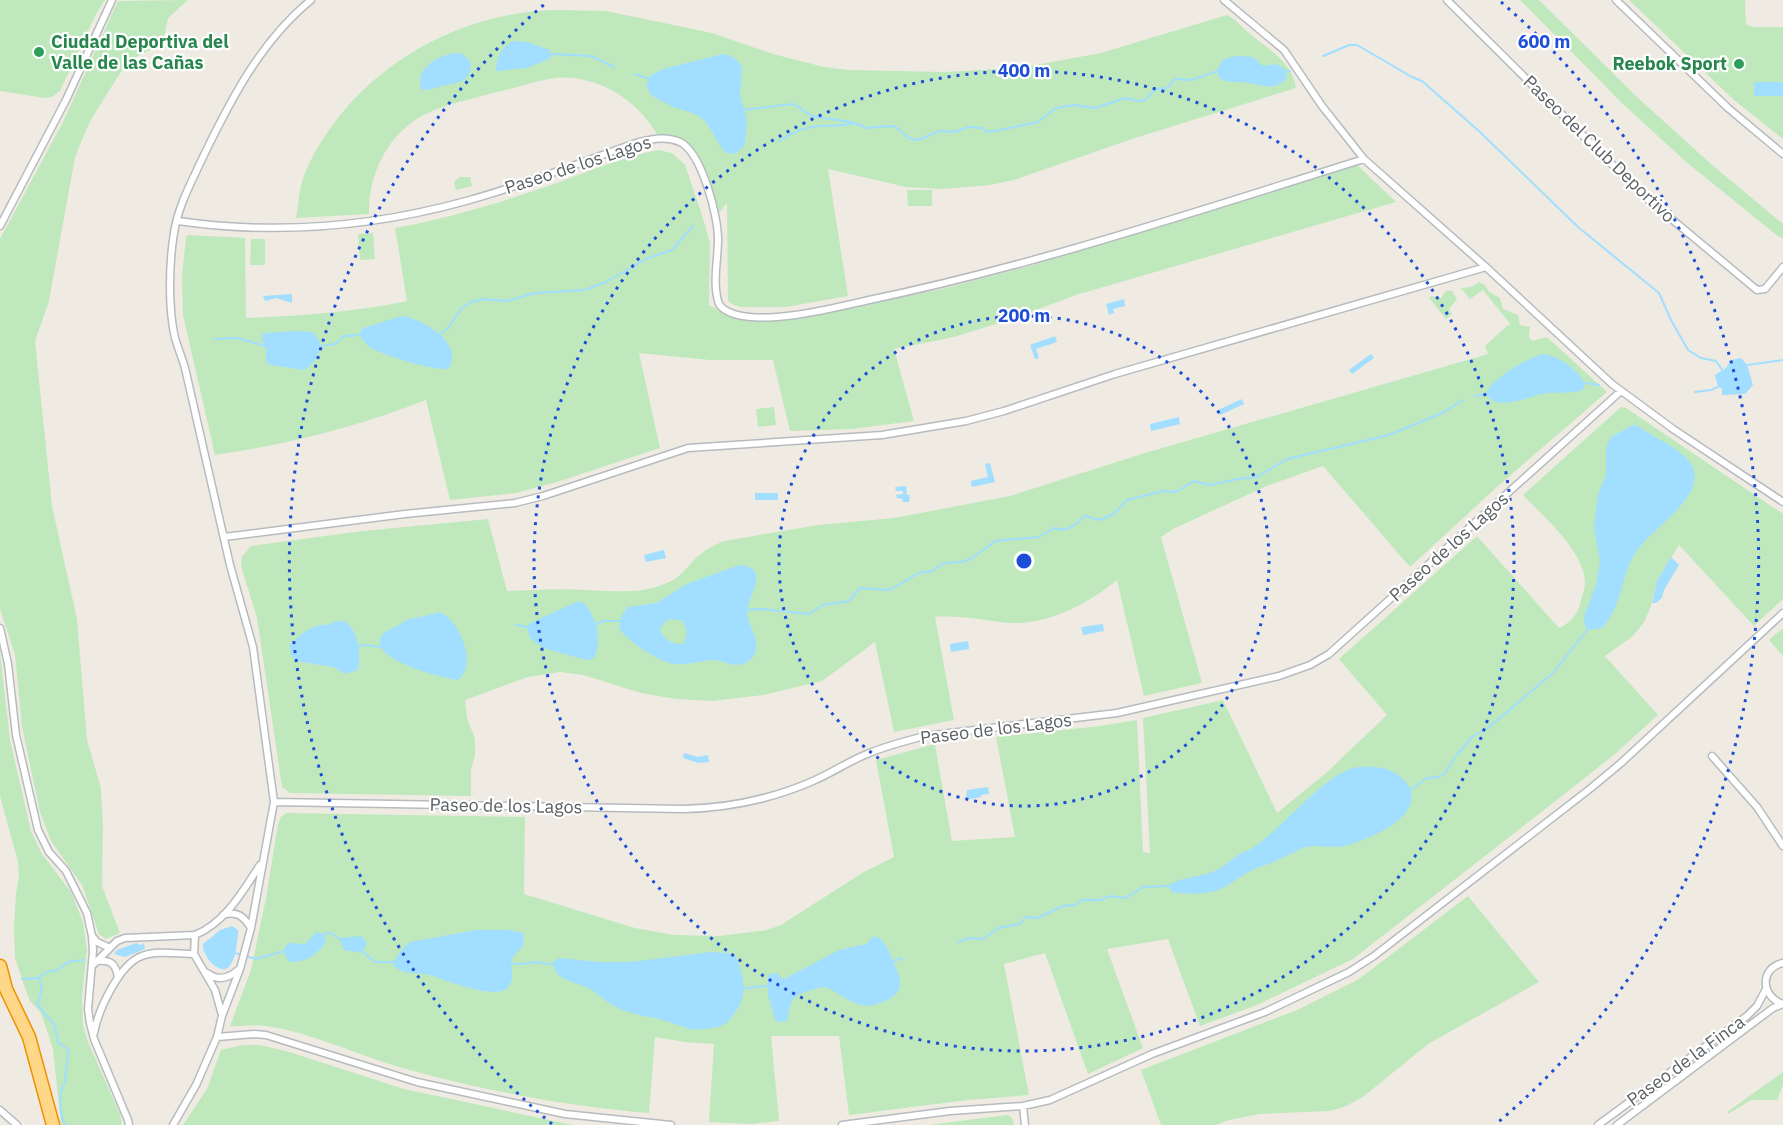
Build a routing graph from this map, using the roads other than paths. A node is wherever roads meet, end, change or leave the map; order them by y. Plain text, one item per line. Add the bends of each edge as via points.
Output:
1 (112, 0) edge
2 (311, 0) edge
3 (1224, 0) edge
4 (1446, 0) edge
5 (1616, 0) edge
6 (1783, 154) edge
7 (1364, 159) junction
8 (178, 221) junction
9 (0, 226) edge
10 (1486, 267) junction
11 (1783, 267) edge
12 (1621, 392) junction
13 (1783, 502) edge
14 (224, 537) junction
15 (1783, 613) edge
16 (0, 628) edge
17 (1712, 756) dead end
18 (274, 802) junction
19 (1783, 846) edge
20 (262, 862) junction
21 (223, 915) junction
22 (251, 928) junction
23 (195, 935) junction
24 (92, 936) junction
25 (110, 948) junction
26 (194, 954) junction
27 (95, 963) junction
28 (1783, 963) edge
29 (0, 966) edge
30 (240, 969) junction
31 (205, 970) junction
32 (118, 979) junction
33 (1766, 989) junction
34 (89, 998) junction
35 (103, 1003) junction
36 (1783, 1004) edge
37 (222, 1016) junction
38 (217, 1037) junction
39 (94, 1039) junction
40 (1023, 1106) junction
41 (0, 1110) edge
42 (17, 1125) edge
43 (53, 1125) edge
44 (129, 1125) edge
45 (173, 1125) edge
46 (671, 1125) edge
47 (842, 1125) edge
48 (1024, 1125) edge
49 (1598, 1125) edge
50 (1617, 1125) edge

1 - 9 street via 66,100
2 - 8 street via 271,41 239,88 189,187
3 - 7 street via 1284,50
4 - 11 street, Paseo del Club Deportivo via 1645,197 1757,290 1765,289
5 - 6 street via 1728,108
7 - 8 street, Paseo de los Lagos via 1078,248 927,288 773,316 734,314 719,304 718,236 711,200 694,156 683,144 670,139 639,142 466,201 374,220 280,229
7 - 10 street
8 - 14 street via 172,268 173,322
10 - 12 street
10 - 14 street via 966,421 882,435 688,448 515,502
12 - 13 street
12 - 18 street, Paseo de los Lagos via 1329,654 1279,676 1117,713 925,736 865,754 789,790 730,805 683,809
14 - 18 street via 253,648
15 - 40 street via 1599,782 1361,965 1265,1012 1144,1058 1068,1094
16 - 24 street via 16,735 38,830 76,888
17 - 19 street via 1757,807
18 - 20 street
20 - 21 street
20 - 22 street
21 - 22 street via 237,914
21 - 23 street
22 - 30 street
23 - 25 street via 132,937
23 - 26 street
24 - 25 street
24 - 27 street
25 - 27 street
26 - 31 street
26 - 32 street via 142,956 128,965
27 - 32 street via 109,960 116,966
27 - 34 street
28 - 33 street, Paseo de la Finca via 1770,970
29 - 43 highway via 6,989 29,1037
30 - 31 street via 221,978
30 - 37 street
31 - 37 street
32 - 35 street
33 - 36 street
33 - 49 street, Paseo de la Finca via 1747,1016
34 - 35 street
34 - 39 street
35 - 39 street
36 - 50 street, Paseo de la Finca
37 - 38 street
38 - 45 street
38 - 46 street via 266,1035 417,1082 565,1114
39 - 44 street
40 - 47 street
40 - 48 street
41 - 42 street

